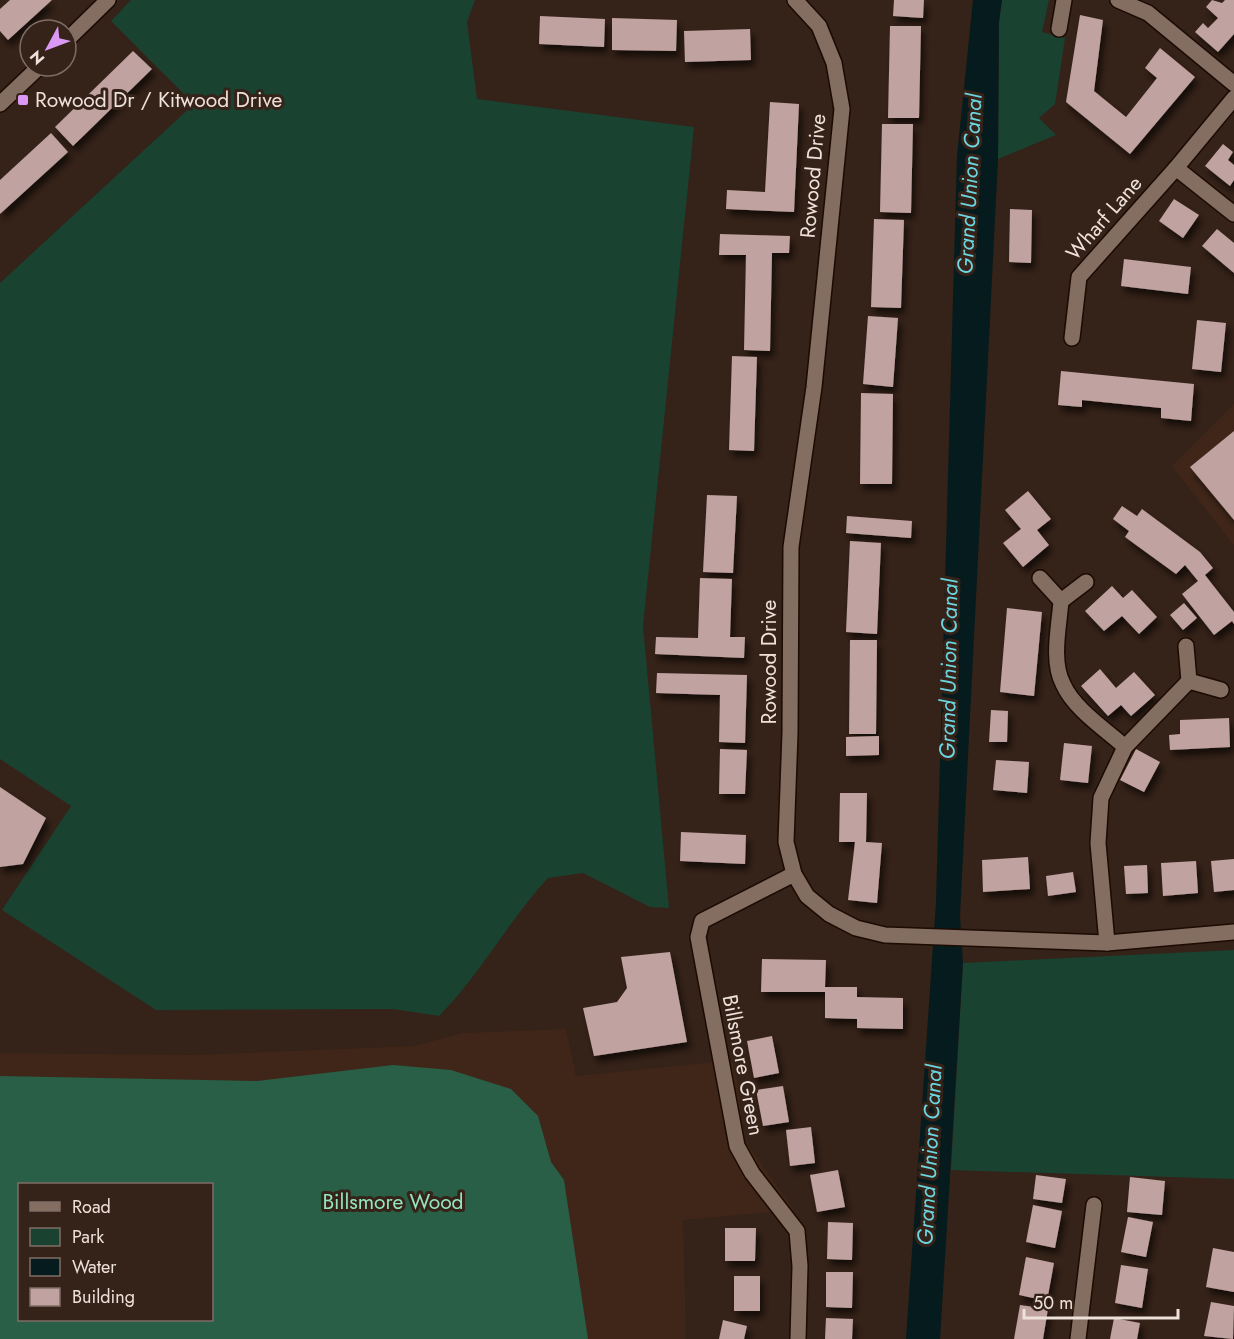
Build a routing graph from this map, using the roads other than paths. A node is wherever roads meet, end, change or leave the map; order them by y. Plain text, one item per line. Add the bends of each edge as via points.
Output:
1 (108, 0) edge
2 (795, 0) edge
3 (1064, 0) edge
4 (1119, 0) edge
5 (78, 29) edge
6 (1059, 29) dead end
7 (27, 78) edge
8 (1234, 84) edge
9 (1234, 98) edge
10 (0, 104) edge
11 (1176, 168) junction
12 (1234, 214) edge
13 (1072, 338) dead end
14 (1040, 578) dead end
15 (1086, 582) dead end
16 (1061, 602) junction
17 (1186, 645) dead end
18 (1189, 681) junction
19 (1221, 690) dead end
20 (1125, 747) junction
21 (794, 874) junction
22 (1234, 932) edge
23 (1107, 943) junction
24 (1094, 1206) dead end
25 (798, 1339) edge
26 (1078, 1339) edge

1 - 5 street
2 - 21 street, Rowood Drive via 819,26 834,63 842,109 814,387 791,547 786,842
3 - 6 street
4 - 8 street via 1148,13
7 - 10 street
9 - 11 street, Wharf Lane
11 - 12 street
11 - 13 street, Wharf Lane via 1079,277
14 - 16 street
15 - 16 street
16 - 20 street via 1057,661 1062,684 1072,699
17 - 18 street
18 - 19 street
18 - 20 street
20 - 23 street via 1101,798 1098,843
21 - 23 street, Rowood Drive via 807,896 829,914 856,928 885,935
21 - 25 street, Billsmore Green via 702,921 698,937 737,1146 797,1231
22 - 23 street, Rowood Drive
24 - 26 street

